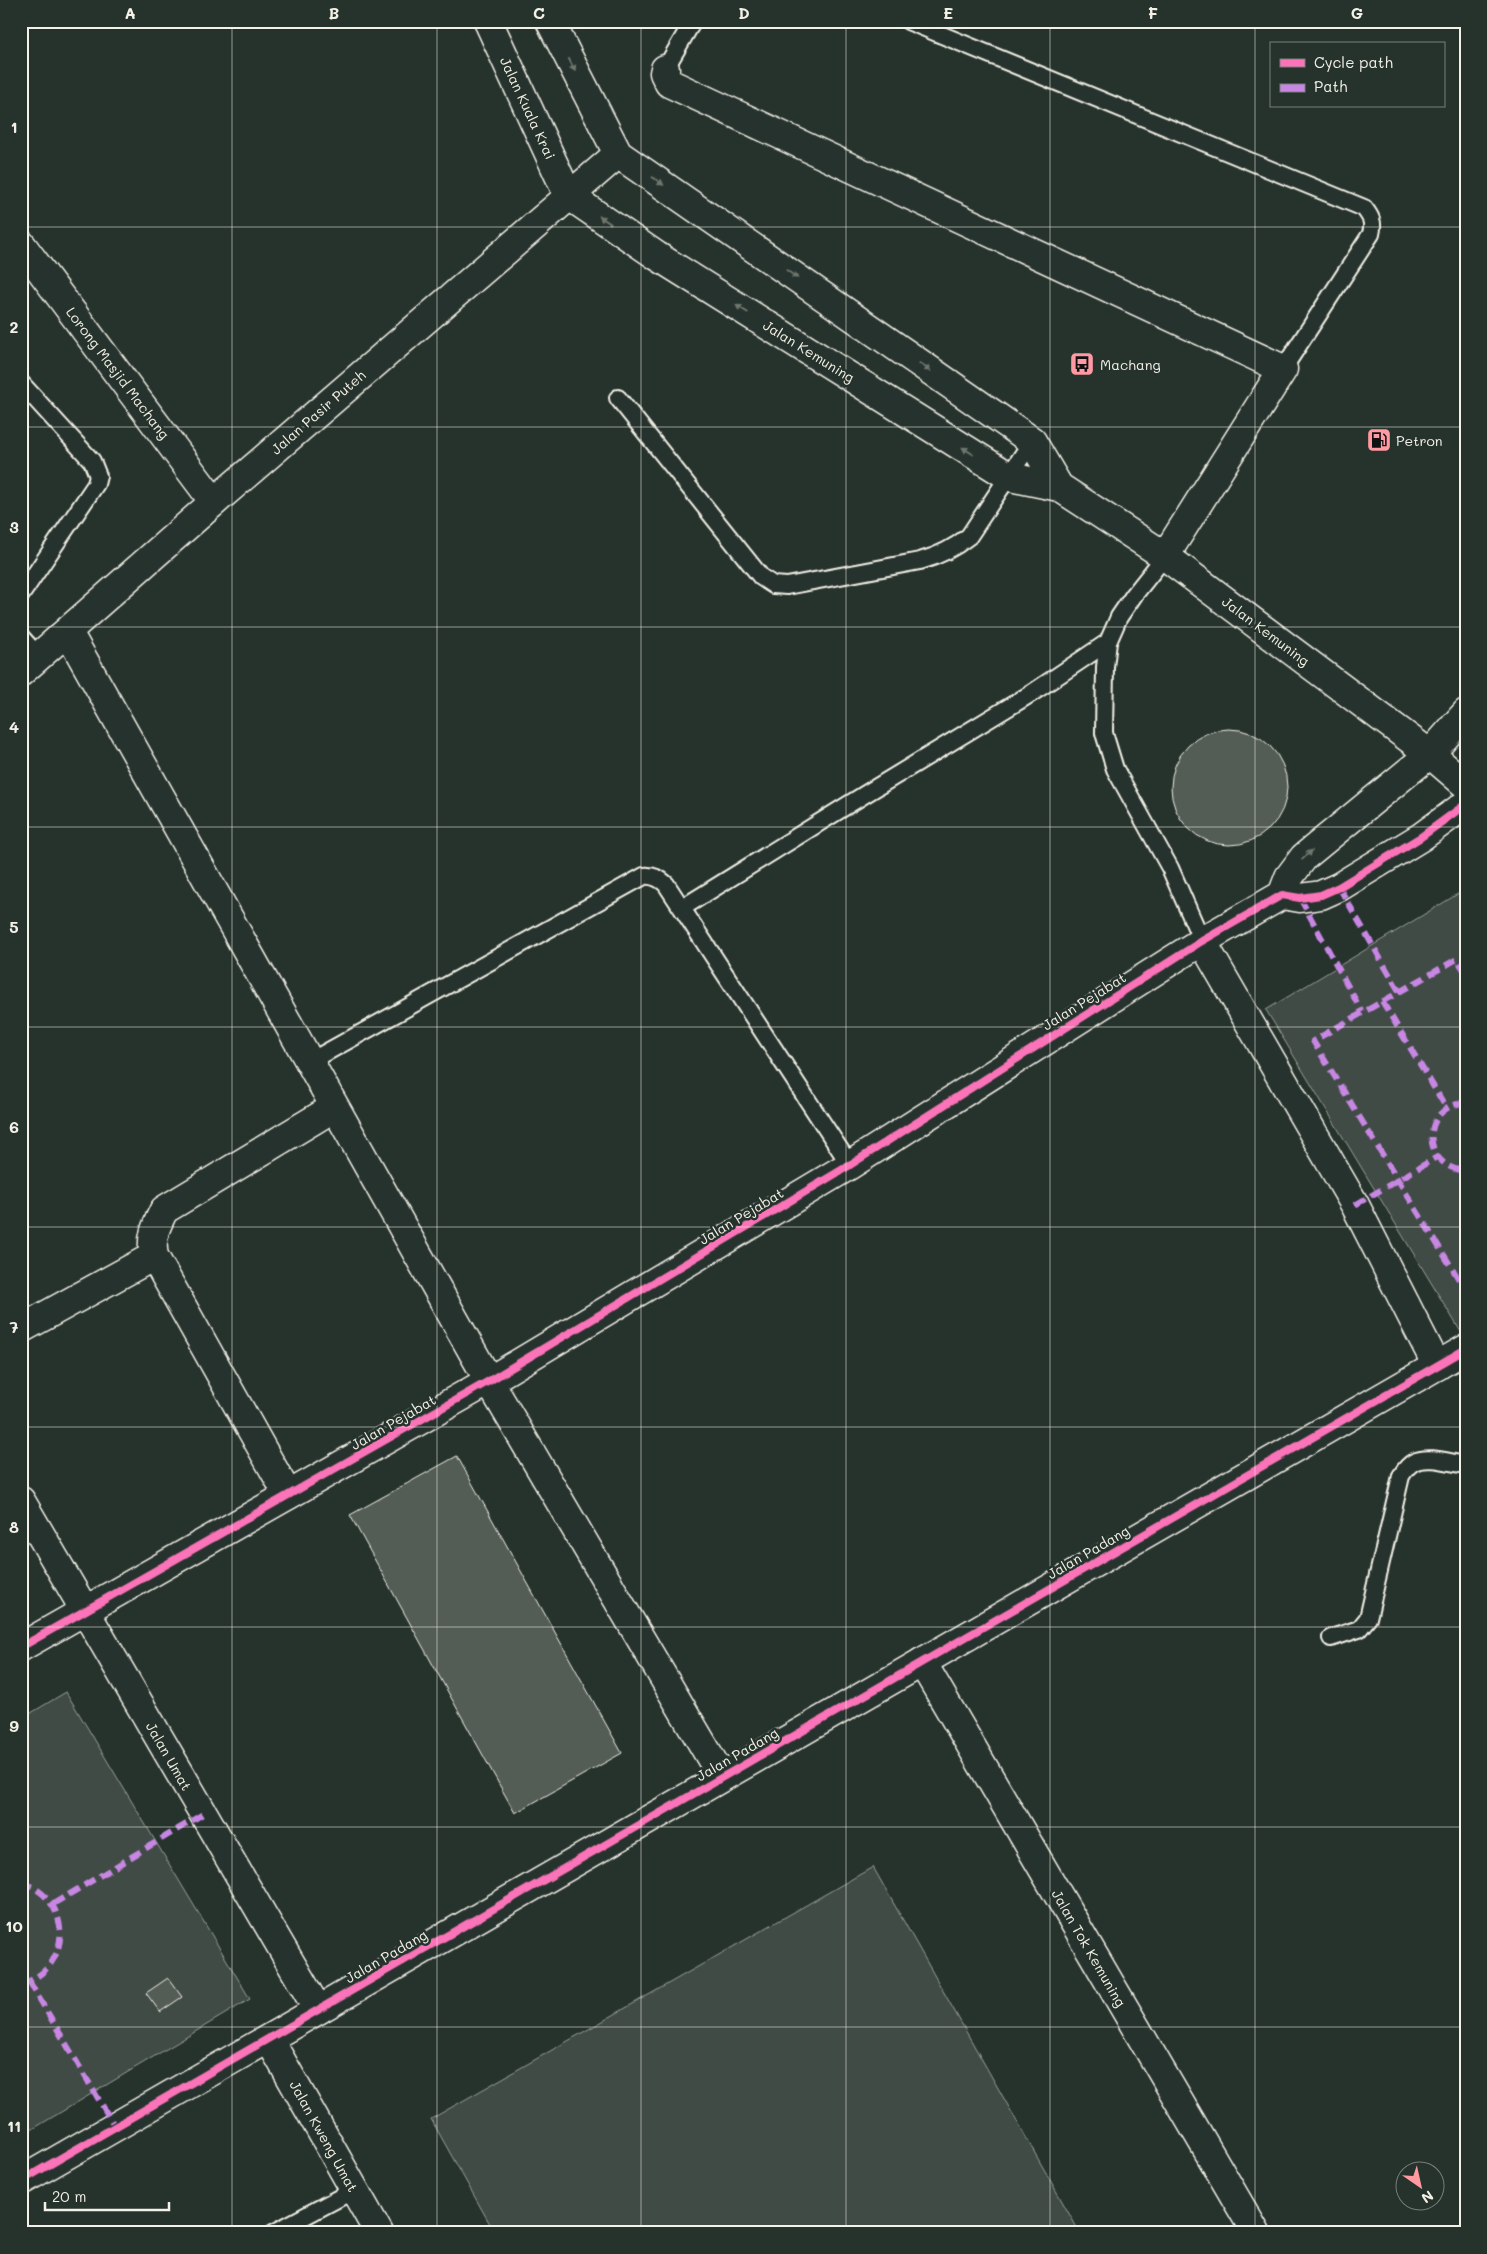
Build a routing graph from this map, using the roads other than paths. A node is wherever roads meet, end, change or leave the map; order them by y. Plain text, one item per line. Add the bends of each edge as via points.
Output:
1 (488, 21) edge
2 (550, 21) edge
3 (692, 21) edge
4 (908, 21) edge
5 (665, 69) joint
6 (618, 154) junction
7 (568, 195) junction
8 (21, 244) edge
9 (1283, 369) junction
10 (21, 384) edge
11 (618, 398) dead end
12 (1032, 441) junction
13 (1010, 476) junction
14 (1059, 486) junction
15 (214, 502) junction
16 (1164, 556) junction
17 (21, 596) edge
18 (68, 632) junction
19 (21, 637) edge
20 (1108, 642) junction
21 (30, 665) edge
22 (1466, 713) edge
23 (1430, 754) junction
24 (1466, 785) edge
25 (1466, 804) edge
26 (1282, 896) junction
27 (682, 908) junction
28 (1202, 941) junction
29 (310, 1062) junction
30 (335, 1107) junction
31 (850, 1165) junction
32 (154, 1256) junction
33 (21, 1329) edge
34 (1466, 1349) edge
35 (1437, 1366) junction
36 (489, 1381) junction
37 (1466, 1464) edge
38 (288, 1495) junction
39 (21, 1501) edge
40 (85, 1611) junction
41 (1331, 1638) dead end
42 (21, 1647) edge
43 (922, 1662) junction
44 (722, 1777) junction
45 (318, 2010) junction
46 (269, 2039) junction
47 (21, 2181) edge
48 (354, 2190) junction
49 (274, 2233) edge
50 (380, 2233) edge
51 (1256, 2233) edge

1 - 7 street, Jalan Kuala Krai
2 -> 6 street
3 - 5 lane
4 - 9 lane via 1364,208 1371,217 1371,234
5 - 9 street via 670,83
6 - 7 street, Jalan Pasir Puteh
6 -> 12 street, Jalan Kemuning
13 -> 7 street, Jalan Kemuning via 657,256
7 - 15 street, Jalan Pasir Puteh
8 - 15 street, Lorong Masjid Machang
9 - 16 street
10 - 17 lane via 92,461 98,476 96,484
11 - 13 lane via 760,576 773,585 797,584 939,556 969,536
12 - 13 lane
12 - 14 street, Jalan Kemuning
13 - 14 street, Jalan Kemuning
14 - 16 street, Jalan Kemuning
15 - 18 street, Jalan Pasir Puteh
16 - 20 lane via 1119,617
16 - 23 street, Jalan Kemuning
18 - 21 street, Jalan Pasir Puteh
18 - 29 street
19 - 21 lane
20 - 27 lane via 1032,694
20 - 28 lane via 1104,733 1116,769 1170,868
22 - 23 street
23 - 24 street, Jalan Kemuning
26 -> 23 street via 1289,877 1304,857
25 - 26 street via 1421,837 1339,887 1321,895
26 - 28 street, Jalan Pejabat
27 - 29 lane via 661,880 655,876 644,876
27 - 31 lane
28 - 31 street, Jalan Pejabat
28 - 35 street via 1355,1205
29 - 30 street
30 - 32 street via 164,1210 153,1235
30 - 36 street
31 - 36 street, Jalan Pejabat
32 - 33 street
32 - 38 street
34 - 35 street, Jalan Padang
35 - 43 street, Jalan Padang
36 - 38 street, Jalan Pejabat
36 - 44 street
37 - 41 lane via 1425,1460 1414,1462 1407,1468 1401,1476 1368,1618 1359,1629
38 - 40 street, Jalan Pejabat
39 - 40 street, Jalan Umat
40 - 42 street, Jalan Pejabat
40 - 45 street, Jalan Umat
43 - 44 street, Jalan Padang
43 - 51 street, Jalan Tok Kemuning
44 - 45 street, Jalan Padang
45 - 46 street, Jalan Padang
46 - 47 street, Jalan Padang
46 - 48 street, Jalan Kweng Umat
48 - 49 lane
48 - 50 street, Jalan Kweng Umat

